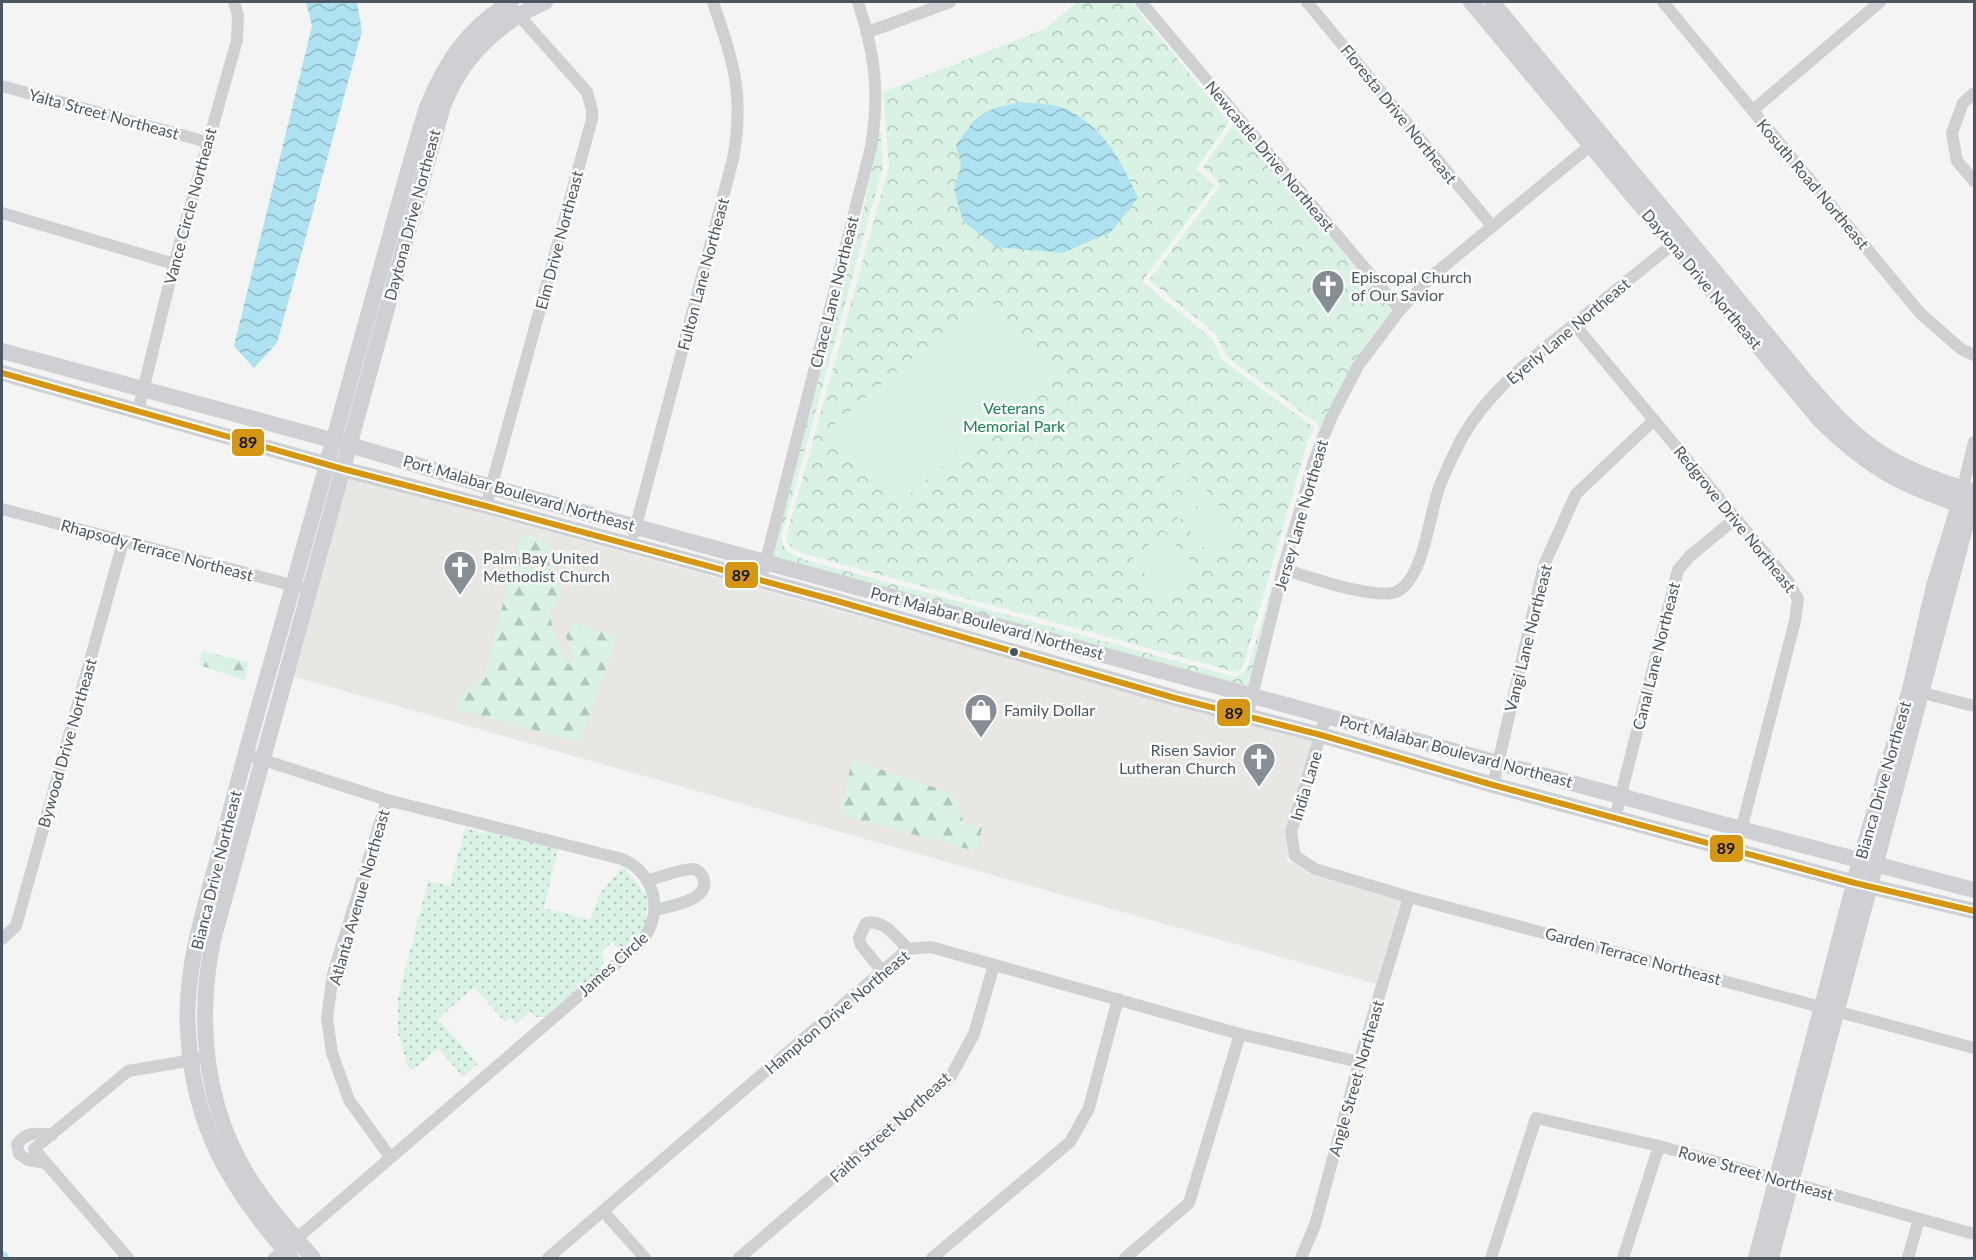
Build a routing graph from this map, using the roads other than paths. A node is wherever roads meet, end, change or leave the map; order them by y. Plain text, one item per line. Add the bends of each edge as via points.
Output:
1 (234, 2) edge
2 (545, 2) edge
3 (713, 2) edge
4 (858, 2) edge
5 (950, 2) edge
6 (1141, 2) edge
7 (1307, 2) edge
8 (1471, 2) edge
9 (1492, 2) edge
10 (1681, 2) edge
11 (1880, 2) edge
12 (511, 5) edge
13 (1666, 6) edge
14 (868, 32) junction
15 (2, 86) edge
16 (1974, 93) edge
17 (1753, 111) junction
18 (1597, 141) junction
19 (207, 142) junction
20 (1974, 181) edge
21 (2, 213) edge
22 (1492, 226) junction
23 (1679, 239) junction
24 (174, 264) junction
25 (1400, 310) junction
26 (1574, 324) junction
27 (2, 351) edge
28 (1974, 355) edge
29 (2, 373) edge
30 (143, 390) junction
31 (138, 411) junction
32 (1654, 420) junction
33 (1974, 442) edge
34 (342, 443) junction
35 (335, 467) junction
36 (491, 487) junction
37 (1968, 498) edge
38 (486, 506) junction
39 (2, 513) edge
40 (1736, 519) junction
41 (636, 526) junction
42 (123, 542) junction
43 (631, 546) junction
44 (765, 562) junction
45 (1283, 570) junction
46 (761, 580) junction
47 (293, 585) junction
48 (310, 591) junction
49 (914, 603) junction
50 (846, 604) junction
51 (886, 615) junction
52 (974, 619) junction
53 (973, 639) junction
54 (1050, 640) junction
55 (1049, 660) junction
56 (1143, 665) junction
57 (1915, 691) junction
58 (1252, 695) junction
59 (1974, 706) edge
60 (1326, 716) junction
61 (1247, 717) junction
62 (1321, 735) junction
63 (245, 754) junction
64 (263, 759) junction
65 (1498, 763) junction
66 (1492, 785) junction
67 (1620, 796) junction
68 (387, 800) junction
69 (1615, 818) junction
70 (1741, 829) junction
71 (1736, 850) junction
72 (1295, 856) joint
73 (1860, 861) junction
74 (1877, 865) junction
75 (647, 880) junction
76 (1863, 884) junction
77 (1974, 890) edge
78 (1409, 897) junction
79 (206, 902) junction
80 (222, 907) junction
81 (655, 910) junction
82 (1974, 911) edge
83 (2, 939) edge
84 (908, 949) junction
85 (994, 964) junction
86 (882, 971) junction
87 (1118, 999) junction
88 (1830, 1008) junction
89 (1240, 1034) junction
90 (1974, 1048) edge
91 (199, 1059) junction
92 (1359, 1062) junction
93 (52, 1135) junction
94 (1659, 1146) junction
95 (390, 1157) junction
96 (46, 1163) junction
97 (1784, 1180) junction
98 (603, 1211) junction
99 (1919, 1219) junction
100 (1974, 1234) edge
101 (287, 1252) edge
102 (128, 1258) edge
103 (313, 1258) edge
104 (548, 1258) edge
105 (645, 1258) edge
106 (739, 1258) edge
107 (932, 1258) edge
108 (1125, 1258) edge
109 (1301, 1258) edge
110 (1491, 1258) edge
111 (1623, 1258) edge
112 (1756, 1258) edge
113 (1771, 1258) edge
114 (1908, 1258) edge

1 - 19 street, Vance Circle Northeast via 239,31
2 - 12 street, Daytona Drive Northeast
3 - 41 street, Fulton Lane Northeast via 738,89 737,135
4 - 14 street, Chace Lane Northeast
5 - 14 street
6 - 25 street, Newcastle Drive Northeast
7 - 22 street, Floresta Drive Northeast
8 - 18 street, Daytona Drive Northeast
9 - 18 street, Daytona Drive Northeast
10 - 13 street
11 - 17 street
12 - 34 street, Daytona Drive Northeast via 446,97
12 - 36 street, Elm Drive Northeast via 580,84 591,100 592,110
13 - 17 street, Kosuth Road Northeast
14 - 44 street, Chace Lane Northeast via 877,94 871,147
15 - 19 street, Yalta Street Northeast
16 - 20 street via 1963,103 1952,133 1957,161
17 - 28 street, Kosuth Road Northeast via 1920,313 1960,349
18 - 22 street, Jersey Lane Northeast
18 - 23 street, Daytona Drive Northeast
19 - 24 street, Vance Circle Northeast
21 - 24 street
22 - 25 street, Jersey Lane Northeast via 1431,277
23 - 26 street, Eyerly Lane Northeast
23 - 37 street, Daytona Drive Northeast via 1818,418 1837,436 1902,482
24 - 30 street, Vance Circle Northeast
25 - 45 street, Jersey Lane Northeast via 1358,366 1329,424 1314,461
26 - 32 street, Redgrove Drive Northeast
26 - 45 street, Eyerly Lane Northeast via 1501,388 1463,436 1440,487 1418,564 1406,586 1395,592 1373,594
27 - 30 street, Port Malabar Boulevard Northeast
29 - 31 street, Port Malabar Boulevard Northeast
30 - 31 street, Vance Circle Northeast
30 - 34 street, Port Malabar Boulevard Northeast
31 - 35 street, Port Malabar Boulevard Northeast
32 - 40 street, Redgrove Drive Northeast
32 - 65 street, Vangi Lane Northeast via 1576,494 1544,565
33 - 37 street, Bianca Drive Northeast
34 - 35 street, Daytona Drive Northeast
34 - 36 street, Port Malabar Boulevard Northeast
35 - 38 street, Port Malabar Boulevard Northeast
35 - 47 street, Bianca Drive Northeast
35 - 48 street, Bianca Drive Northeast
36 - 38 street, Elm Drive Northeast
36 - 41 street, Port Malabar Boulevard Northeast
37 - 57 street, Bianca Drive Northeast via 1934,586
38 - 43 street, Port Malabar Boulevard Northeast
39 - 42 street, Rhapsody Terrace Northeast
40 - 67 street, Canal Lane Northeast via 1678,570
40 - 70 street, Redgrove Drive Northeast via 1788,580 1798,599
41 - 43 street, Fulton Lane Northeast
41 - 44 street, Port Malabar Boulevard Northeast
42 - 47 street, Rhapsody Terrace Northeast
42 - 83 street, Bywood Drive Northeast via 16,926
43 - 46 street, Port Malabar Boulevard Northeast
44 - 46 street, Chace Lane Northeast
44 - 49 street, Port Malabar Boulevard Northeast
45 - 58 street, Jersey Lane Northeast
46 - 50 street, Port Malabar Boulevard Northeast
47 - 48 street, Rhapsody Terrace Northeast
47 - 63 street, Bianca Drive Northeast
48 - 64 street, Bianca Drive Northeast
49 - 50 street via 853,594
49 - 52 street, Port Malabar Boulevard Northeast
50 - 51 street, Port Malabar Boulevard Northeast
51 - 52 street via 965,627
51 - 53 street, Port Malabar Boulevard Northeast
52 - 54 street, Port Malabar Boulevard Northeast
53 - 54 street via 986,633
53 - 55 street, Port Malabar Boulevard Northeast
54 - 56 street, Port Malabar Boulevard Northeast
55 - 56 street via 1071,654 1118,666
55 - 61 street, Port Malabar Boulevard Northeast
56 - 58 street, Port Malabar Boulevard Northeast
57 - 59 street
57 - 73 street, Bianca Drive Northeast
57 - 74 street, Bianca Drive Northeast
58 - 60 street, Port Malabar Boulevard Northeast
58 - 61 street, Jersey Lane Northeast
60 - 62 street, India Lane
60 - 65 street, Port Malabar Boulevard Northeast
61 - 62 street, Port Malabar Boulevard Northeast
62 - 66 street, Port Malabar Boulevard Northeast
62 - 72 street, India Lane via 1291,832
63 - 64 street
63 - 79 street, Bianca Drive Northeast
64 - 68 street
64 - 80 street, Bianca Drive Northeast
65 - 66 street, Vangi Lane Northeast
65 - 67 street, Port Malabar Boulevard Northeast
66 - 69 street, Port Malabar Boulevard Northeast
67 - 69 street, Canal Lane Northeast
67 - 70 street, Port Malabar Boulevard Northeast
68 - 75 street via 622,860
68 - 95 street, Atlanta Avenue Northeast via 333,974 327,1018 332,1053 349,1100
69 - 71 street, Port Malabar Boulevard Northeast
70 - 71 street, Redgrove Drive Northeast
70 - 73 street, Port Malabar Boulevard Northeast
71 - 76 street, Port Malabar Boulevard Northeast
72 - 78 street, Garden Terrace Northeast via 1315,869
73 - 74 street, Port Malabar Boulevard Northeast
73 - 76 street, Bianca Drive Northeast
74 - 76 street, Bianca Drive Northeast
74 - 77 street, Port Malabar Boulevard Northeast
75 - 81 street, James Circle
75 - 81 street via 692,869 704,879 704,889 698,897
76 - 82 street, Port Malabar Boulevard Northeast
76 - 88 street, Bianca Drive Northeast
78 - 88 street, Garden Terrace Northeast
78 - 92 street, Angle Street Northeast
79 - 80 street
79 - 91 street, Bianca Drive Northeast via 188,992 188,1030
80 - 91 street, Bianca Drive Northeast via 205,984
81 - 95 street, James Circle via 650,931 638,945
84 - 85 street, Hampton Drive Northeast via 932,947
84 - 86 street, Hampton Drive Northeast
84 - 86 street via 882,924 866,923 859,938 861,945
85 - 87 street, Hampton Drive Northeast
85 - 106 street, Faith Street Northeast via 974,1034 951,1076
86 - 98 street, Hampton Drive Northeast
87 - 89 street, Hampton Drive Northeast
87 - 107 street via 1089,1108 1070,1142
88 - 90 street, Garden Terrace Northeast
88 - 97 street, Bianca Drive Northeast
89 - 92 street, Hampton Drive Northeast
89 - 108 street via 1189,1203
91 - 93 street via 128,1071
91 - 101 street, Bianca Drive Northeast via 245,1171 270,1208
92 - 109 street, Angle Street Northeast via 1315,1225
93 - 96 street via 34,1149
93 - 96 street via 33,1132 17,1144 19,1154 28,1160
94 - 97 street, Rowe Street Northeast
94 - 110 street, Rowe Street Northeast via 1536,1118
94 - 111 street
95 - 101 street, James Circle
96 - 102 street
97 - 99 street, Rowe Street Northeast
97 - 112 street, Bianca Drive Northeast
97 - 113 street, Bianca Drive Northeast
98 - 104 street, Hampton Drive Northeast
98 - 105 street
99 - 100 street, Rowe Street Northeast
99 - 114 street
101 - 103 street, Bianca Drive Northeast

